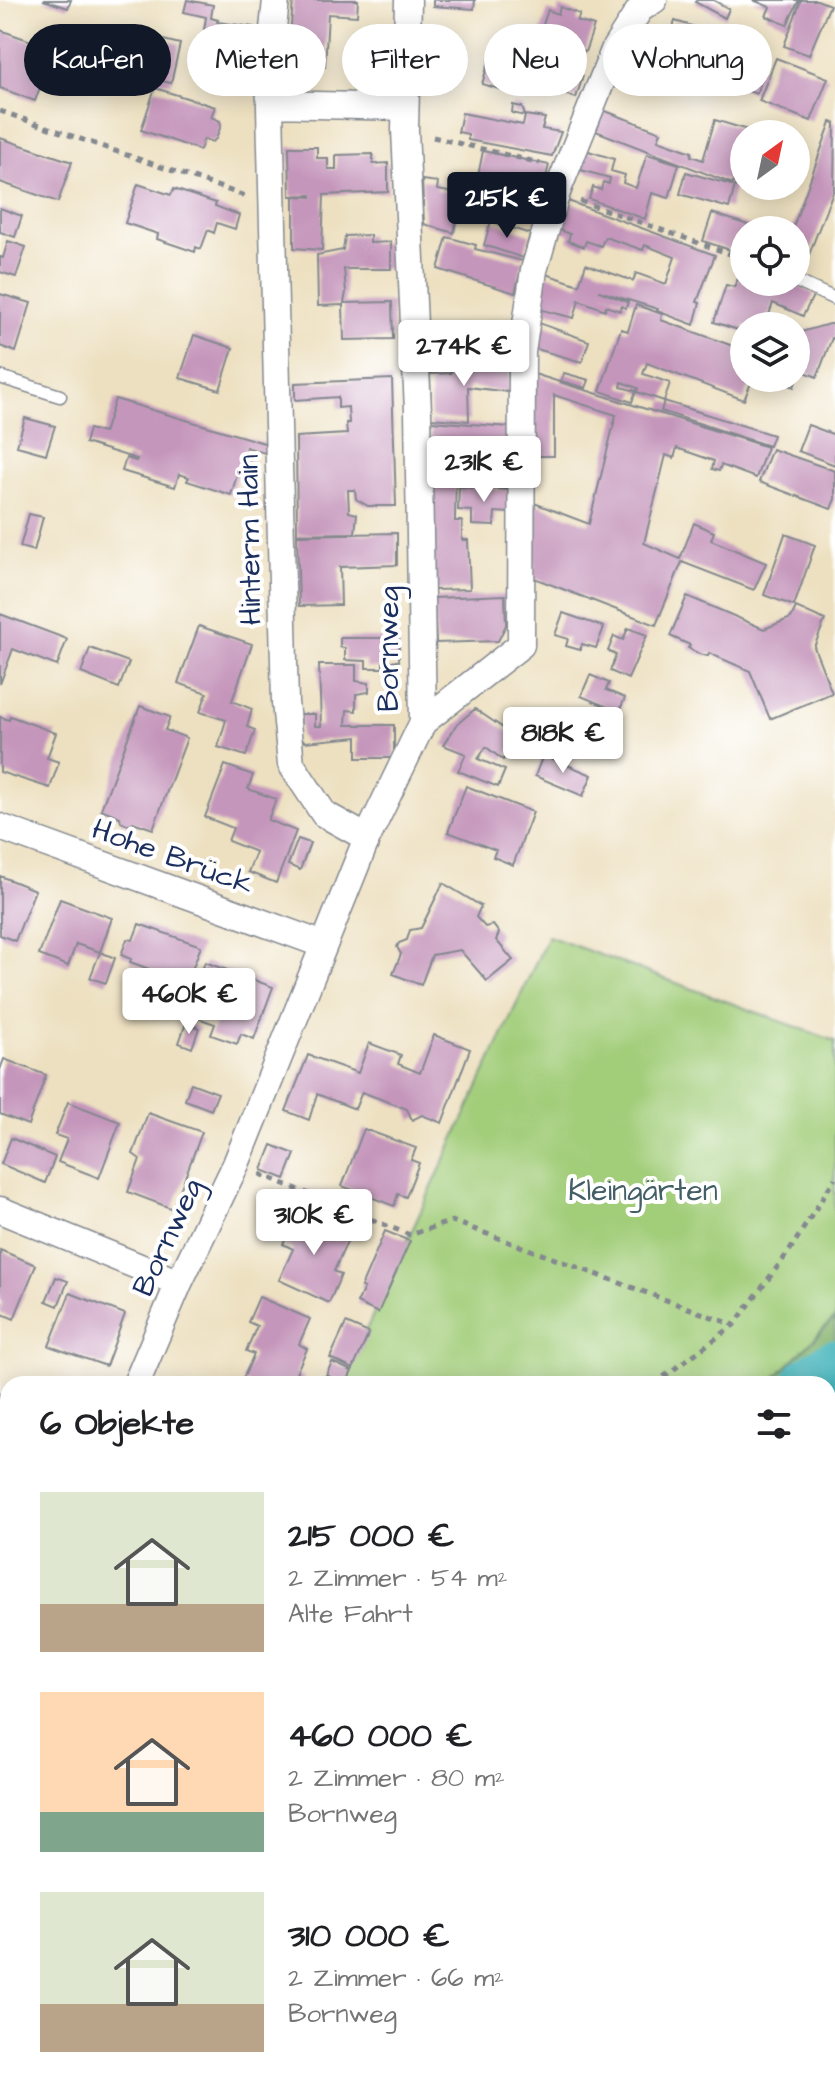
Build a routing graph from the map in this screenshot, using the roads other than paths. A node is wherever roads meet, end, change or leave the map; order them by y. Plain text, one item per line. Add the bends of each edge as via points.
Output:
1 (276, 0) edge
2 (408, 0) edge
3 (654, 0) edge
4 (271, 104) junction
5 (405, 119) junction
6 (810, 287) edge
7 (835, 299) edge
8 (0, 377) edge
9 (60, 396) dead end
10 (423, 722) junction
11 (0, 827) edge
12 (367, 838) junction
13 (324, 945) junction
14 (0, 1210) edge
15 (179, 1283) junction
16 (139, 1376) edge

1 - 4 street, Hinterm Hain
2 - 5 street, Bornweg
3 - 10 street via 640,9 615,48 561,180 534,270 522,352 521,645
4 - 5 street
4 - 12 street, Hinterm Hain via 285,702 291,764 324,814
5 - 10 street, Bornweg via 418,411
6 - 7 lane
8 - 9 lane
10 - 12 street, Bornweg
11 - 13 street, Hohe Brück
12 - 13 street, Bornweg
13 - 15 street, Bornweg via 236,1164
14 - 15 street
15 - 16 street, Bornweg

